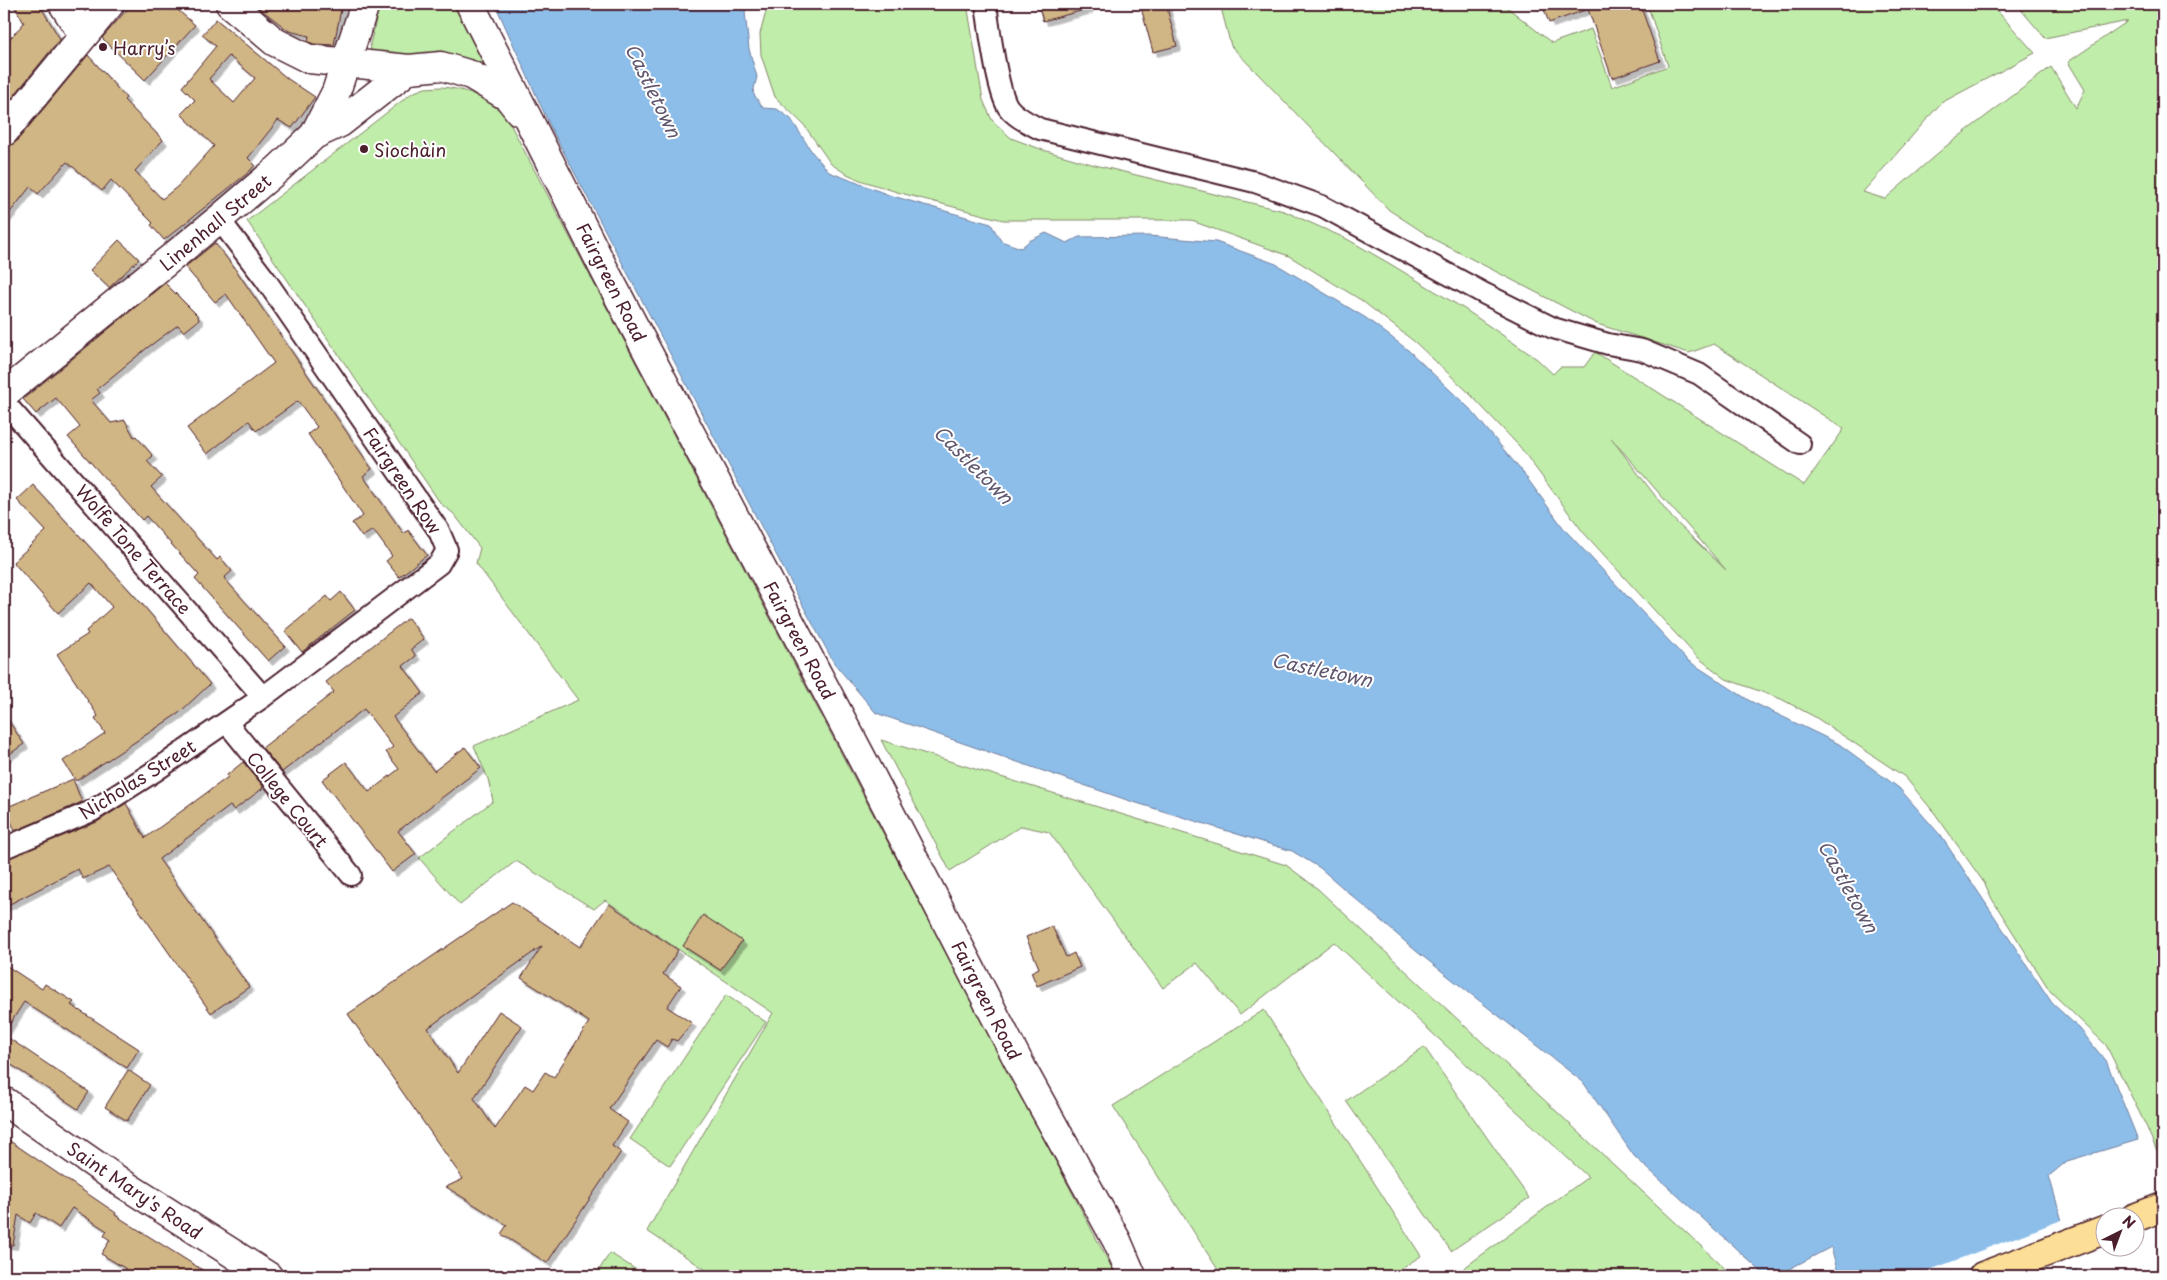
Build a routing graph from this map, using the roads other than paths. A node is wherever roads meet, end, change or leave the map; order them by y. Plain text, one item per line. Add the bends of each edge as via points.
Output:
1 (63, 4) edge
2 (110, 4) edge
3 (230, 4) edge
4 (365, 4) edge
5 (470, 4) edge
6 (986, 4) edge
7 (85, 32) junction
8 (347, 62) junction
9 (409, 68) junction
10 (534, 130) junction
11 (4, 132) edge
12 (314, 135) junction
13 (219, 219) junction
14 (4, 394) edge
15 (4, 402) edge
16 (1800, 444) dead end
17 (263, 697) junction
18 (227, 723) junction
19 (7, 841) edge
20 (351, 875) dead end
21 (4, 1101) edge
22 (2094, 1234) edge
23 (241, 1269) edge
24 (268, 1276) edge
25 (1132, 1276) edge
26 (1983, 1276) edge

1 - 7 main road
2 - 7 main road
3 - 8 main road via 293,52 309,59
4 - 8 main road, Linenhall Street
5 - 10 main road, Fairgreen Road
6 - 16 street via 1000,82 1008,106 1020,119 1040,129 1255,182 1322,206 1553,328 1642,350 1699,374
7 - 11 main road
8 - 9 main road
8 - 12 main road, Linenhall Street
9 - 10 main road via 441,66 471,75 508,97
9 - 12 main road via 340,124
10 - 25 main road, Fairgreen Road via 1025,1074 1117,1241
12 - 13 main road, Linenhall Street
13 - 14 main road, Linenhall Street
13 - 17 street, Fairgreen Row via 265,279 439,531 447,550 439,564
15 - 17 street, Wolfe Tone Terrace
17 - 18 street, Nicholas Street
18 - 19 street, Nicholas Street via 92,811
18 - 20 street, College Court
21 - 23 main road, Saint Mary's Road
22 - 26 main road
23 - 24 main road, Saint Mary's Road

